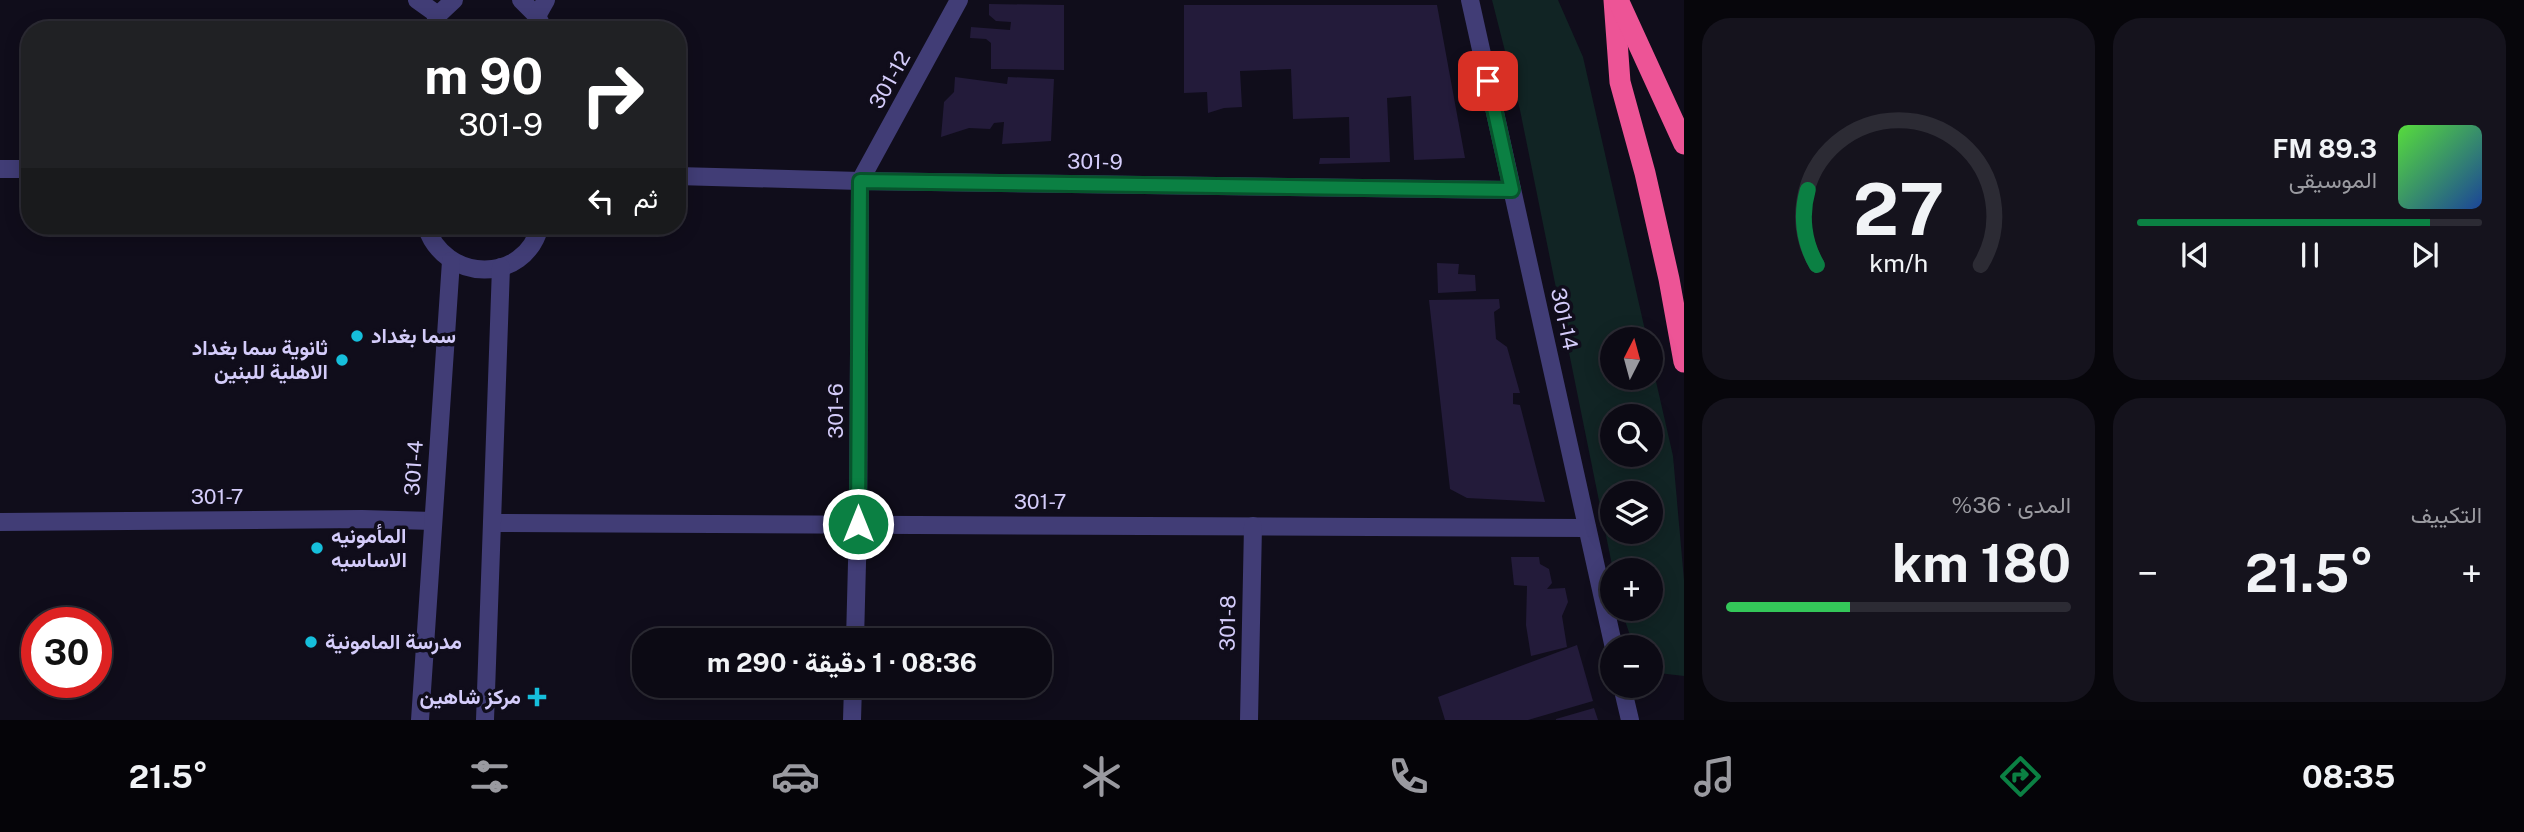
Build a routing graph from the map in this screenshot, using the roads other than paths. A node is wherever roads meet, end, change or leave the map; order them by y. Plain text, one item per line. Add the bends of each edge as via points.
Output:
1 (417, 0) edge
2 (454, 0) edge
3 (521, 0) edge
4 (959, 0) edge
5 (1470, 0) edge
6 (1616, 0) edge
7 (542, 15) edge
8 (434, 21) edge
9 (436, 21) edge
10 (1684, 144) edge
11 (0, 169) edge
12 (21, 169) edge
13 (686, 176) edge
14 (860, 181) junction
15 (1512, 190) junction
16 (430, 235) edge
17 (538, 235) edge
18 (451, 261) junction
19 (501, 267) junction
20 (1684, 362) edge
21 (433, 521) junction
22 (0, 522) edge
23 (492, 523) junction
24 (858, 524) junction
25 (1253, 526) junction
26 (1587, 528) junction
27 (855, 628) edge
28 (1611, 635) edge
29 (853, 698) edge
30 (1625, 698) edge
31 (420, 720) edge
32 (485, 720) edge
33 (852, 720) edge
34 (1249, 720) edge
35 (1630, 720) edge

1 - 8 street
2 - 9 street
3 - 7 street
4 - 14 street, 301-12
5 - 15 street, 301-14
6 - 10 highway
6 - 20 highway via 1619,82 1645,173
11 - 12 street
13 - 14 street, 301-9
14 - 15 street, 301-9
14 - 24 street, 301-6
15 - 26 street, 301-14
16 - 18 street
17 - 19 street via 526,253
18 - 19 street via 469,269
18 - 21 street, 301-4
19 - 23 street
21 - 22 street, 301-7
21 - 31 street, 301-4
23 - 24 street, 301-7
23 - 32 street
24 - 25 street, 301-7
24 - 27 street, 301-6
25 - 26 street, 301-7
25 - 34 street, 301-8
26 - 28 street, 301-14
29 - 33 street
30 - 35 street

